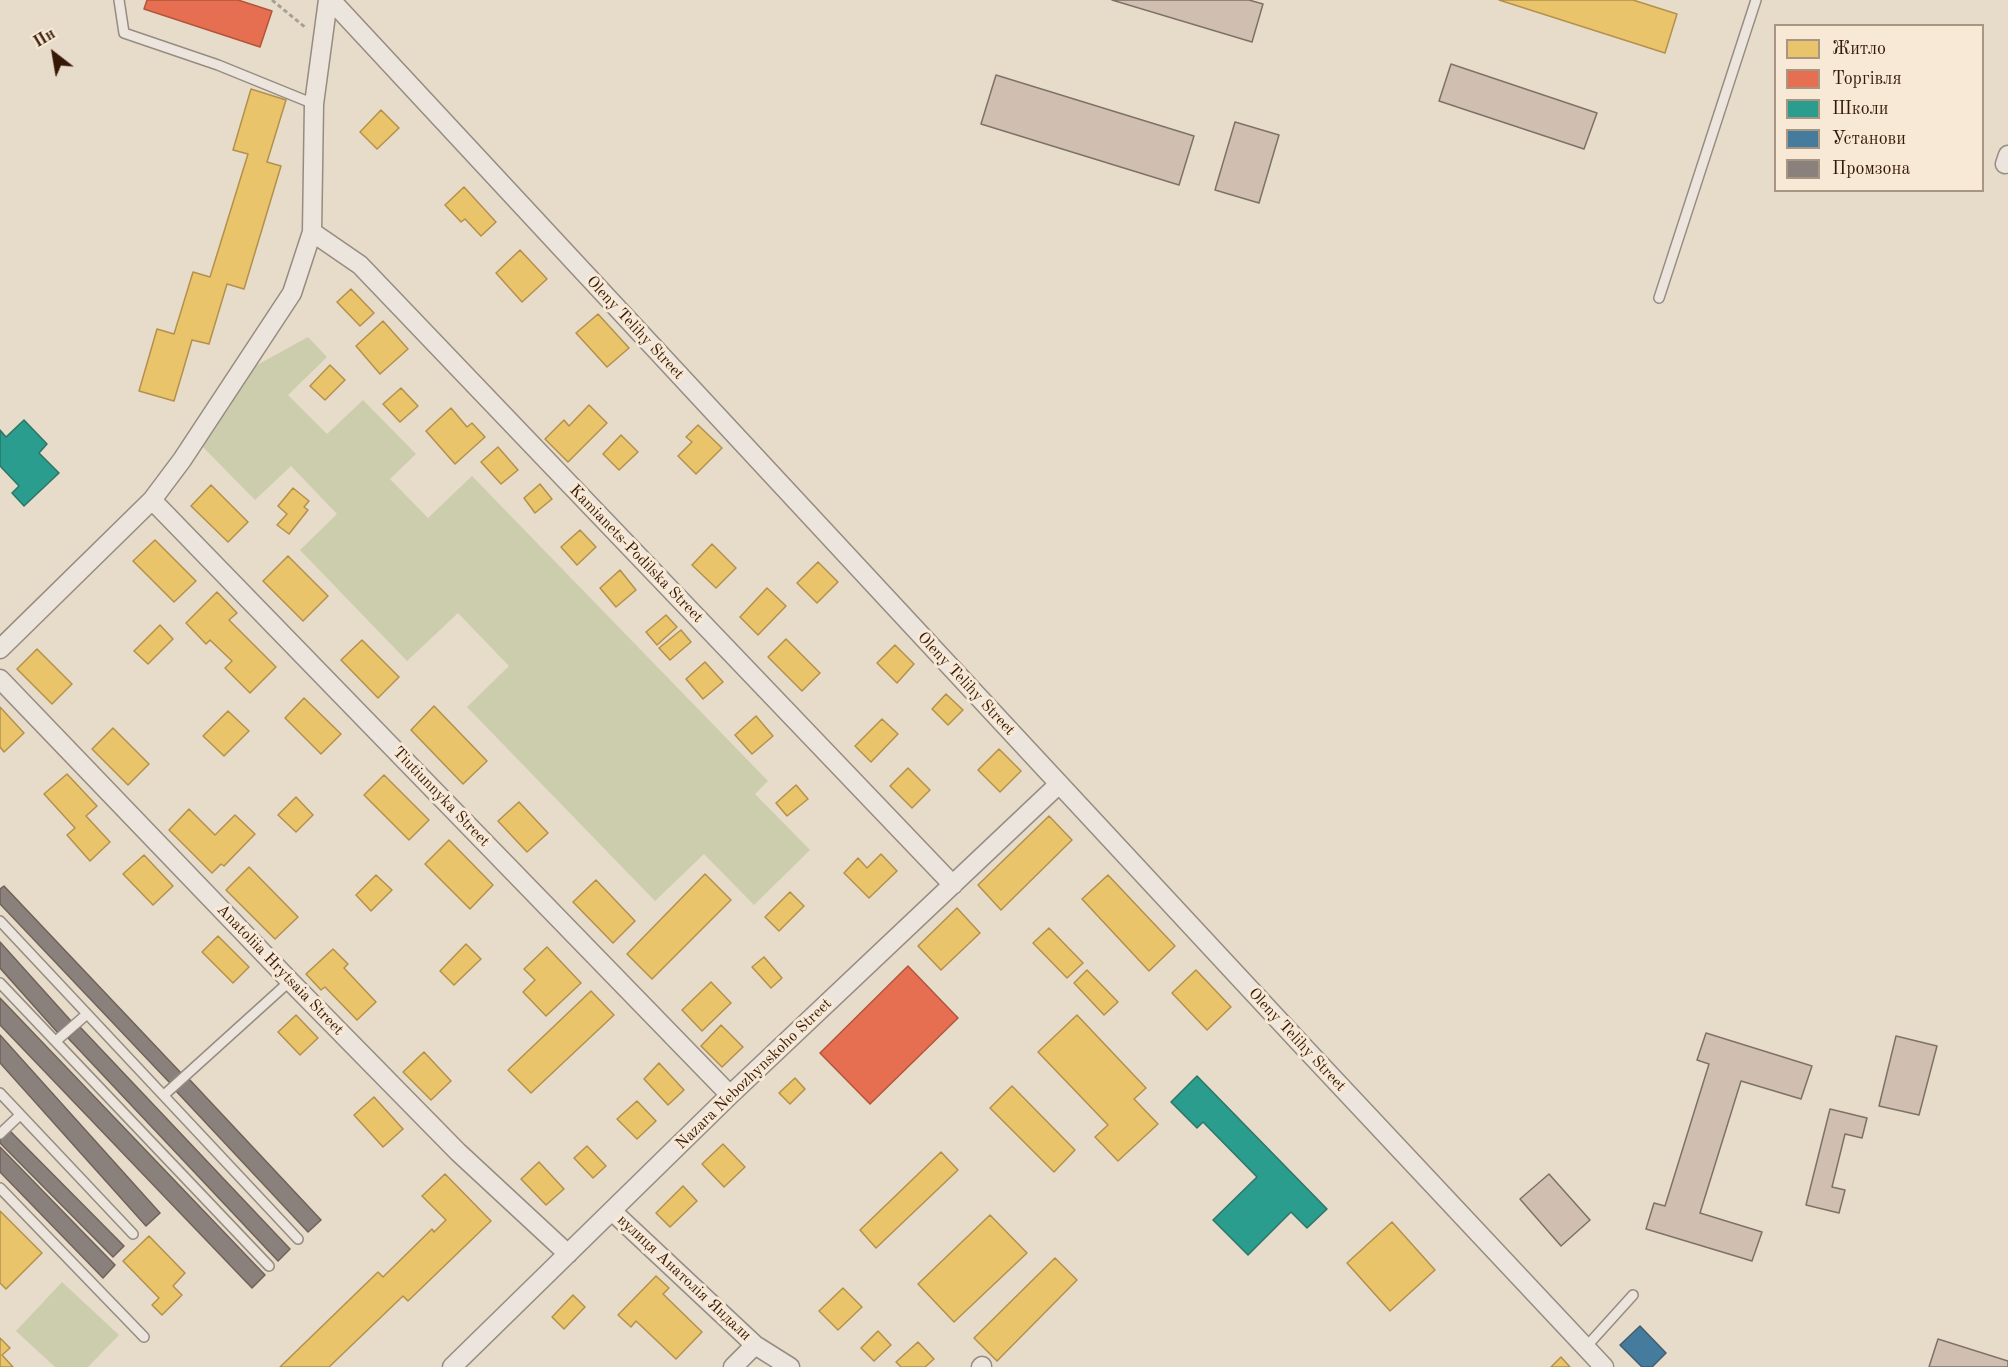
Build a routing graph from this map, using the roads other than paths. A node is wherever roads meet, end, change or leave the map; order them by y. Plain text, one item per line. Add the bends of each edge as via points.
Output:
1 (119, 0) edge
2 (329, 0) edge
3 (1756, 0) edge
4 (314, 104) junction
5 (312, 232) junction
6 (1659, 298) dead end
7 (152, 500) junction
8 (0, 649) edge
9 (0, 679) edge
10 (1059, 784) junction
11 (952, 885) junction
12 (0, 921) edge
13 (290, 981) junction
14 (0, 982) edge
15 (87, 1014) junction
16 (56, 1041) junction
17 (0, 1093) edge
18 (164, 1095) junction
19 (730, 1095) junction
20 (20, 1115) junction
21 (0, 1134) edge
22 (0, 1188) edge
23 (612, 1211) junction
24 (134, 1234) dead end
25 (298, 1239) dead end
26 (568, 1254) junction
27 (269, 1266) dead end
28 (1633, 1295) dead end
29 (144, 1337) dead end
30 (755, 1345) junction
31 (1586, 1347) junction
32 (452, 1367) edge
33 (733, 1367) edge
34 (790, 1367) edge
35 (1604, 1367) edge

1 - 4 lane via 124,33
2 - 4 street
2 - 10 street, Oleny Telihy Street
3 - 6 lane
4 - 5 street
5 - 7 street via 292,293
5 - 11 street, Kamianets-Podilska Street via 360,265
7 - 8 street
7 - 19 street, Tiutiunnyka Street
9 - 13 street, Anatoliia Hrytsaia Street
10 - 11 street, Nazara Nebozhynskoho Street
10 - 31 street, Oleny Telihy Street
11 - 19 street, Nazara Nebozhynskoho Street
12 - 15 lane
13 - 18 lane
13 - 26 street, Anatoliia Hrytsaia Street via 458,1152
14 - 16 lane
15 - 16 lane
15 - 18 lane
16 - 27 lane
17 - 20 lane
18 - 25 lane
19 - 23 street, Nazara Nebozhynskoho Street
20 - 21 lane
20 - 24 lane
22 - 29 lane
23 - 26 street, Nazara Nebozhynskoho Street
23 - 30 street, вулиця Анатолія Яндали
26 - 32 street, Nazara Nebozhynskoho Street
28 - 31 lane
30 - 33 street, вулиця Анатолія Яндали
30 - 34 street, вулиця Анатолія Яндали
31 - 35 street, Oleny Telihy Street

